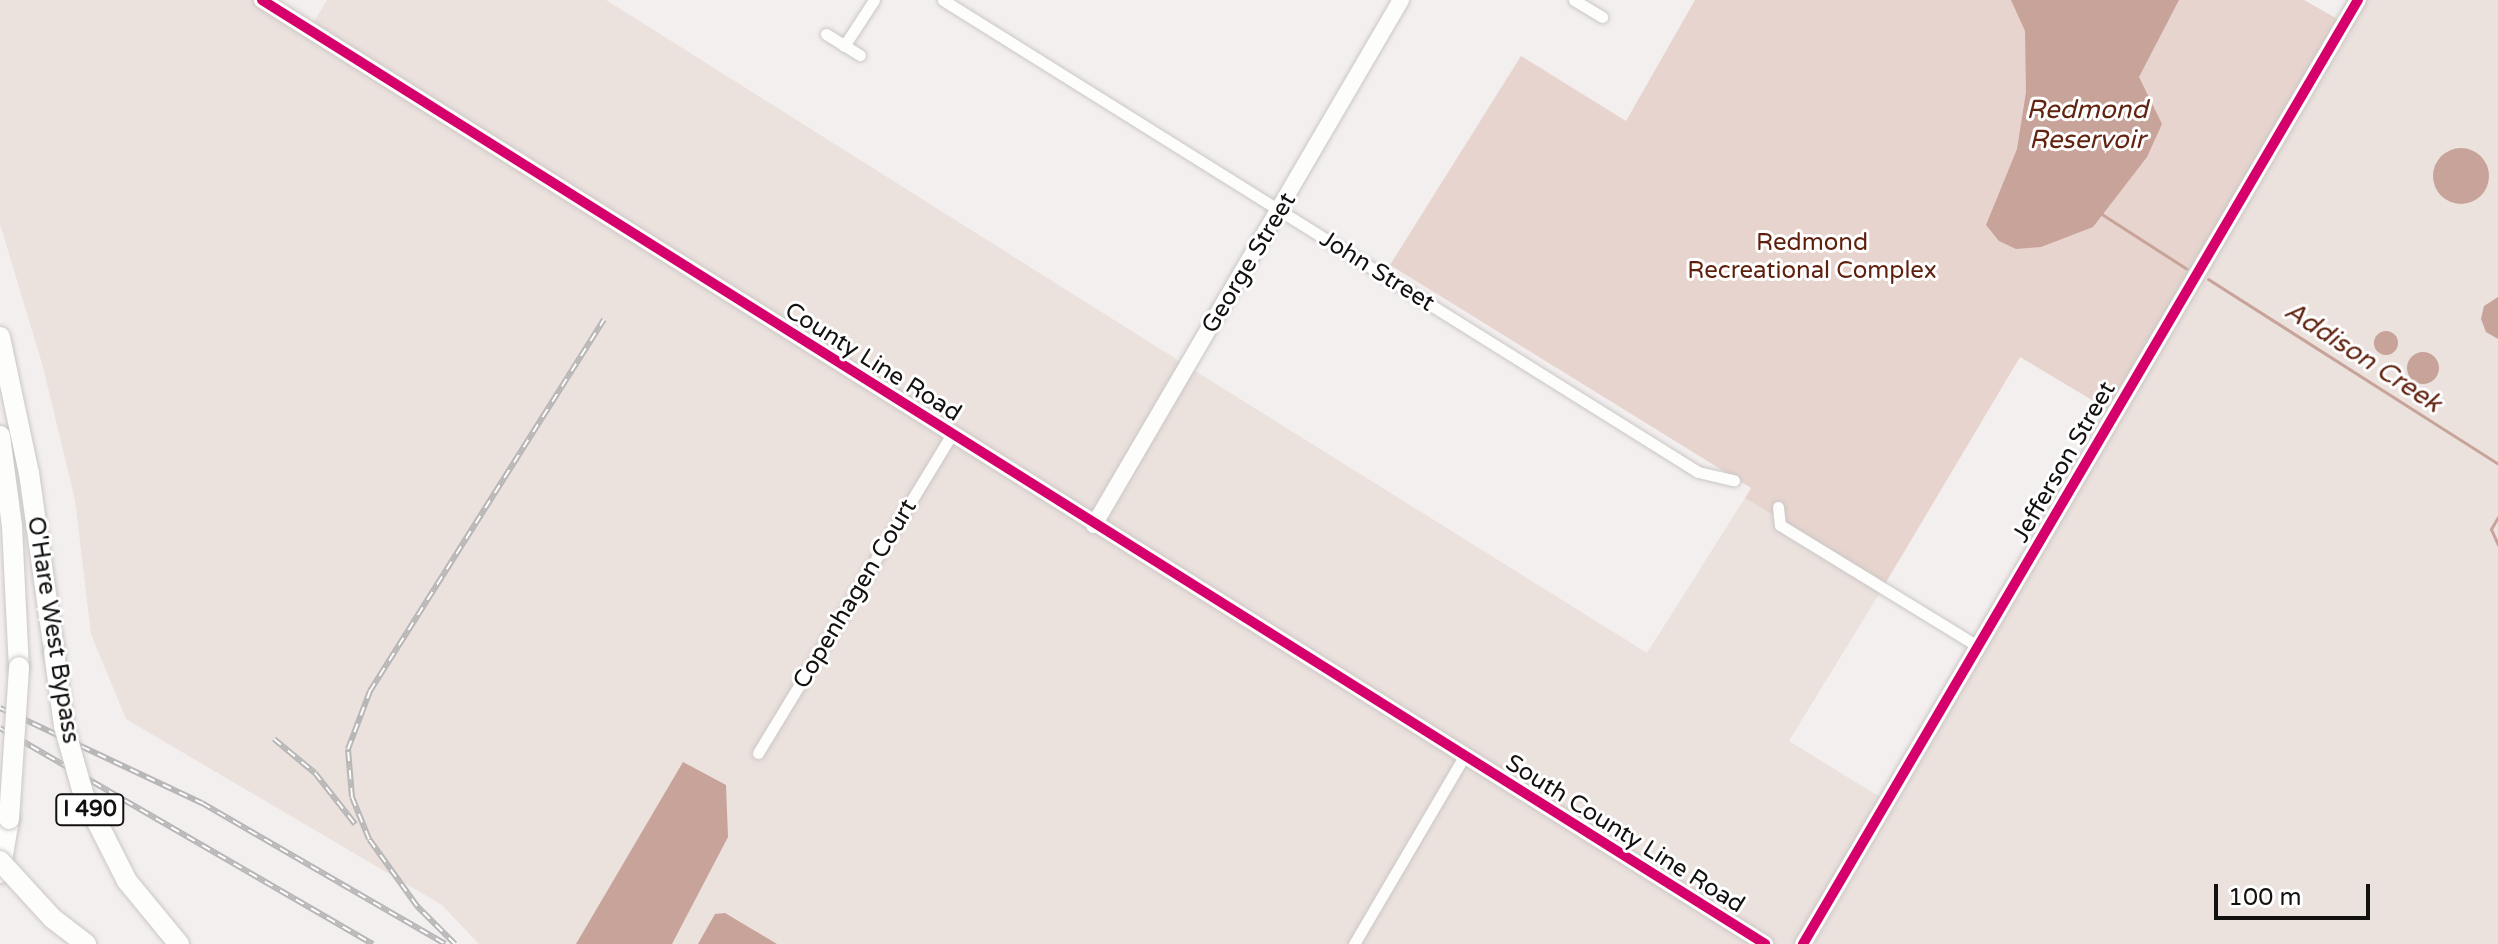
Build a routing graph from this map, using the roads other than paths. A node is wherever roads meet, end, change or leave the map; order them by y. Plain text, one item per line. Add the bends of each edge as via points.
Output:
1 (262, 0) edge
2 (874, 0) edge
3 (943, 0) edge
4 (1401, 0) edge
5 (1574, 0) edge
6 (2358, 0) edge
7 (1602, 17) dead end
8 (826, 34) dead end
9 (844, 46) junction
10 (860, 55) dead end
11 (1280, 210) junction
12 (0, 337) edge
13 (951, 435) junction
14 (0, 436) edge
15 (1734, 480) dead end
16 (1778, 507) dead end
17 (1094, 525) junction
18 (1979, 647) junction
19 (758, 753) dead end
20 (1463, 758) junction
21 (0, 861) edge
22 (0, 873) edge
23 (86, 944) edge
24 (179, 944) edge
25 (1354, 944) edge
26 (1765, 944) edge
27 (1803, 944) edge

1 - 13 street, County Line Road
2 - 9 street
3 - 11 street, John Street
4 - 11 street, George Street
5 - 7 street
6 - 18 street, Jefferson Street
8 - 9 street
9 - 10 street
11 - 15 street, John Street via 1698,472
11 - 17 street, George Street
12 - 24 highway, O'Hare West Bypass / I 490, bridge via 29,473 64,726 84,796 127,881
13 - 17 street, County Line Road
13 - 19 street, Copenhagen Court
14 - 22 highway, bridge via 12,526 19,667 9,819
16 - 18 street via 1780,525
17 - 20 street, County Line Road
18 - 27 street, Jefferson Street
20 - 25 street
20 - 26 street, South County Line Road
21 - 23 highway, bridge via 52,918

